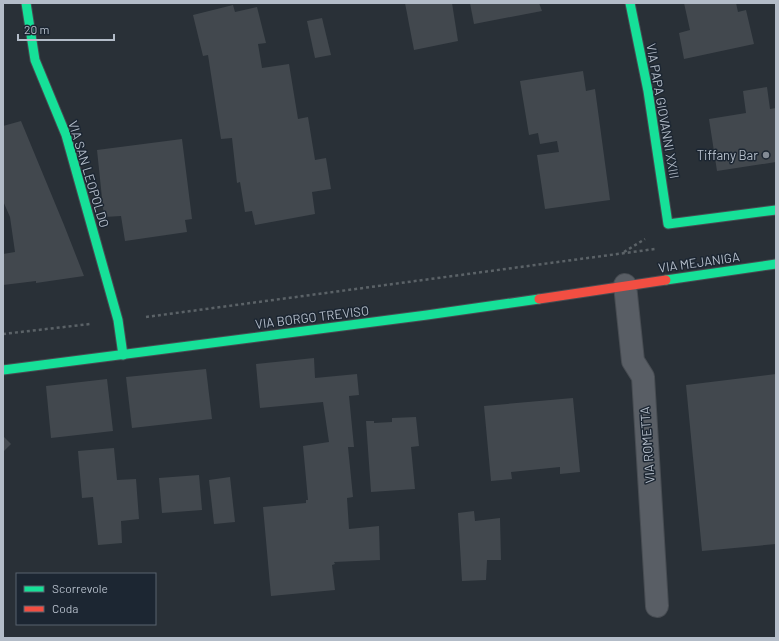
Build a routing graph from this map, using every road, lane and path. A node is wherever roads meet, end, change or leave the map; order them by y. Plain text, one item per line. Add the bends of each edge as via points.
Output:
1 (26, 3) edge
2 (630, 3) edge
3 (776, 210) edge
4 (622, 253) dead end
5 (776, 264) edge
6 (625, 286) junction
7 (118, 320) junction
8 (3, 334) edge
9 (123, 355) junction
10 (3, 370) edge
11 (657, 606) dead end

1 - 7 street, VIA SAN LEOPOLDO via 35,60 66,135
2 - 3 street, VIA PAPA GIOVANNI XXIII via 648,91 668,224
4 - 7 path
5 - 6 street, VIA MEJANIGA
6 - 9 street, VIA BORGO TREVISO
6 - 11 street, VIA ROMETTA via 633,361 642,377
7 - 8 path
7 - 9 street, VIA SAN LEOPOLDO
9 - 10 street, VIA BORGO TREVISO

